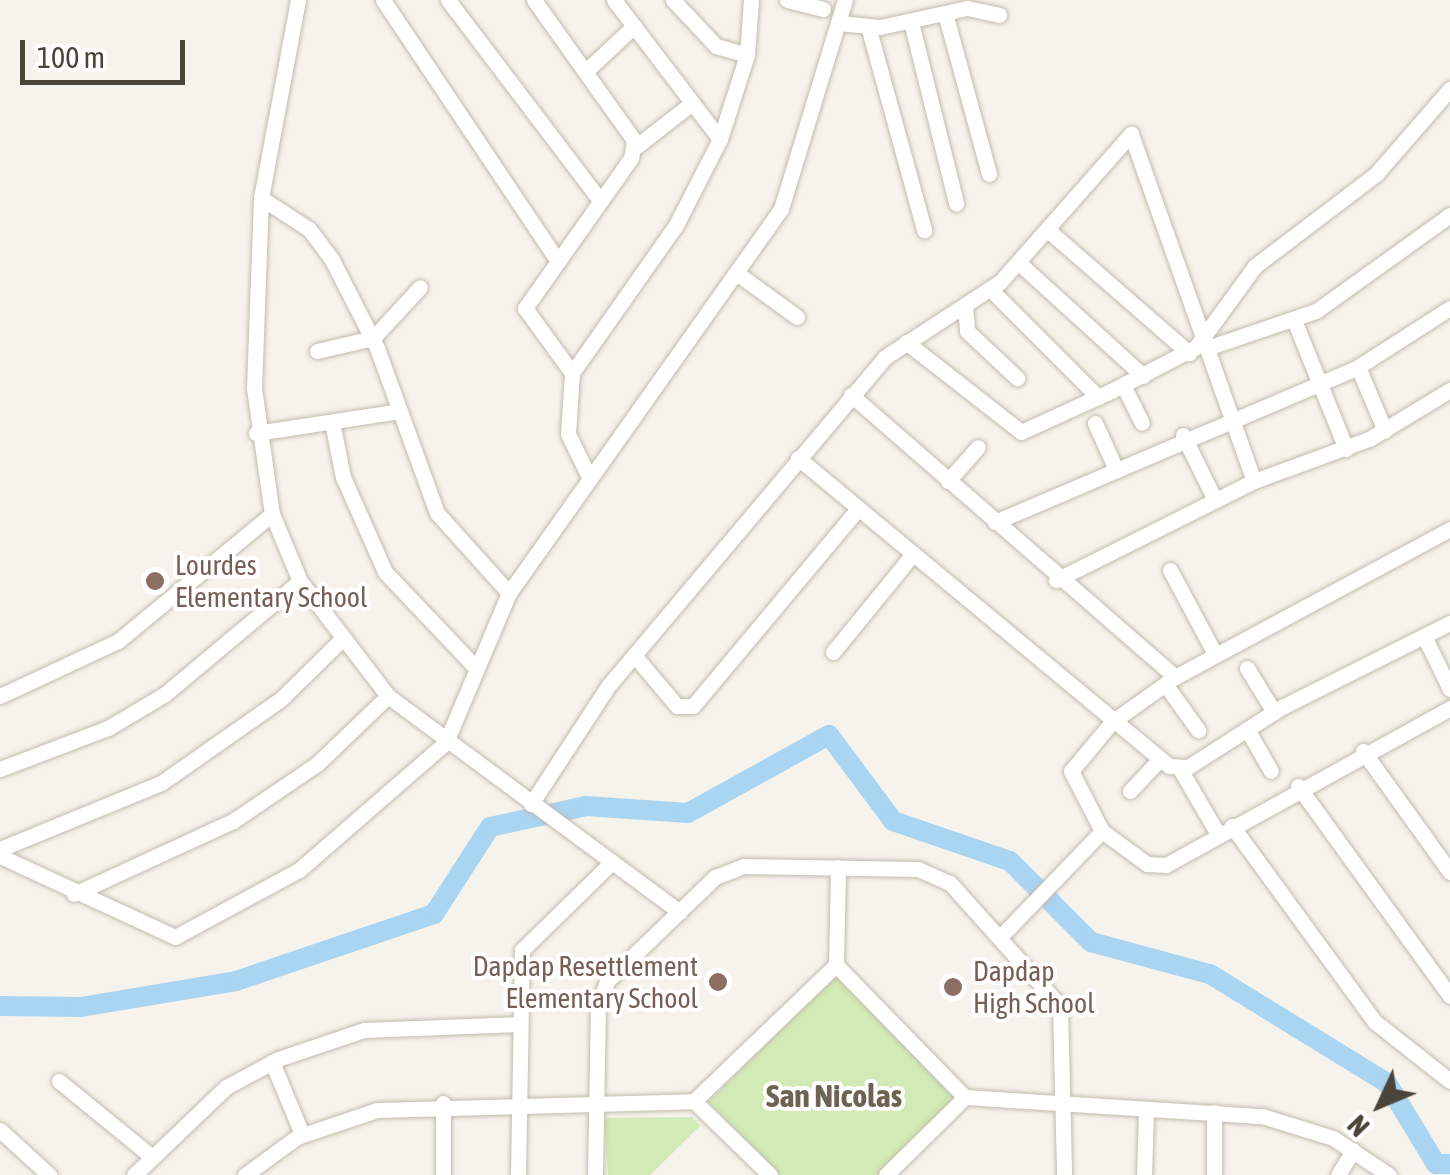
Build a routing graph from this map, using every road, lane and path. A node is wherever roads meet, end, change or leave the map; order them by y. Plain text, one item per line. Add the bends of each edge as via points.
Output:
1 (298, 0) edge
2 (383, 0) edge
3 (448, 0) edge
4 (534, 0) edge
5 (614, 0) edge
6 (673, 0) edge
7 (751, 0) edge
8 (787, 0) edge
9 (846, 0) edge
10 (822, 8) dead end
11 (945, 13) junction
12 (999, 15) dead end
13 (911, 22) junction
14 (839, 23) junction
15 (634, 26) junction
16 (868, 26) junction
17 (746, 55) junction
18 (586, 70) junction
19 (1450, 90) edge
20 (692, 102) junction
21 (720, 139) junction
22 (633, 150) junction
23 (988, 174) dead end
24 (261, 198) junction
25 (600, 200) junction
26 (956, 203) dead end
27 (1448, 222) edge
28 (924, 230) dead end
29 (1049, 231) junction
30 (558, 261) junction
31 (1018, 263) junction
32 (738, 274) junction
33 (420, 287) dead end
34 (990, 290) junction
35 (965, 306) junction
36 (1450, 308) edge
37 (797, 317) dead end
38 (1294, 320) junction
39 (372, 338) junction
40 (1208, 341) junction
41 (906, 342) junction
42 (317, 351) dead end
43 (1189, 352) junction
44 (1358, 367) junction
45 (572, 373) junction
46 (1143, 376) junction
47 (1016, 378) dead end
48 (1320, 384) junction
49 (1124, 385) junction
50 (1450, 390) edge
51 (851, 395) junction
52 (1098, 396) junction
53 (399, 411) junction
54 (1233, 413) junction
55 (332, 422) junction
56 (1095, 423) dead end
57 (1142, 424) dead end
58 (1386, 430) junction
59 (256, 433) junction
60 (1182, 435) junction
61 (978, 446) dead end
62 (1346, 448) junction
63 (798, 458) junction
64 (1114, 465) junction
65 (590, 479) junction
66 (948, 480) junction
67 (1254, 481) junction
68 (1216, 500) junction
69 (858, 509) junction
70 (272, 514) junction
71 (995, 522) junction
72 (1450, 529) edge
73 (912, 555) junction
74 (1170, 570) dead end
75 (1056, 580) junction
76 (300, 581) junction
77 (509, 593) junction
78 (1450, 623) edge
79 (1424, 636) junction
80 (340, 642) junction
81 (833, 652) dead end
82 (1215, 654) junction
83 (634, 655) junction
84 (476, 668) junction
85 (1247, 668) dead end
86 (1170, 680) junction
87 (1450, 689) edge
88 (0, 696) edge
89 (388, 696) junction
90 (1450, 708) edge
91 (1274, 712) junction
92 (1112, 722) junction
93 (1198, 730) dead end
94 (1247, 730) junction
95 (446, 742) junction
96 (1363, 751) junction
97 (1158, 760) junction
98 (1180, 769) junction
99 (0, 770) edge
100 (1272, 771) dead end
101 (1298, 786) junction
102 (1130, 791) dead end
103 (535, 807) junction
104 (1225, 830) junction
105 (1102, 831) junction
106 (0, 852) edge
107 (612, 862) junction
108 (838, 868) junction
109 (1450, 872) edge
110 (74, 894) junction
111 (680, 912) junction
112 (1002, 935) junction
113 (836, 965) junction
114 (1450, 996) edge
115 (520, 1024) junction
116 (272, 1062) junction
117 (59, 1080) dead end
118 (1450, 1081) edge
119 (965, 1096) junction
120 (595, 1100) junction
121 (694, 1100) junction
122 (443, 1103) junction
123 (518, 1103) junction
124 (1067, 1105) junction
125 (1146, 1111) junction
126 (1214, 1112) junction
127 (0, 1130) edge
128 (302, 1134) junction
129 (1353, 1150) junction
130 (151, 1156) junction
131 (49, 1175) edge
132 (134, 1175) edge
133 (245, 1175) edge
134 (443, 1175) edge
135 (518, 1175) edge
136 (595, 1175) edge
137 (770, 1175) edge
138 (886, 1175) edge
139 (1064, 1175) edge
140 (1144, 1175) edge
141 (1214, 1175) edge
142 (1338, 1175) edge
143 (1389, 1175) edge

1 - 24 street
2 - 30 street
3 - 25 street
4 - 18 street
5 - 15 street
6 - 17 street via 716,46
7 - 17 street
8 - 10 street
9 - 14 street
11 - 12 street
11 - 13 street
11 - 23 street
13 - 16 street
13 - 26 street
14 - 16 street
14 - 32 street via 792,185
15 - 18 street
15 - 20 street
16 - 28 street
17 - 21 street
18 - 22 street
19 - 40 street via 1376,174 1254,266
20 - 21 street
20 - 22 street
21 - 45 street via 676,226
22 - 25 street
24 - 39 street via 320,242
24 - 59 street
25 - 30 street
27 - 38 street
29 - 31 street
29 - 40 street via 1135,134
29 - 43 street
30 - 45 street via 525,316
31 - 34 street
31 - 46 street
32 - 37 street
32 - 65 street
33 - 39 street
34 - 35 street
34 - 52 street
35 - 41 street
35 - 47 street via 967,331
36 - 44 street
38 - 40 street
38 - 48 street
39 - 42 street
39 - 53 street
40 - 43 street
40 - 54 street
41 - 51 street
41 - 52 street via 1004,427 1021,432
43 - 46 street
44 - 48 street
44 - 58 street
45 - 65 street via 568,434
46 - 49 street
48 - 54 street
48 - 62 street
49 - 52 street
49 - 57 street
50 - 58 street
51 - 63 street
51 - 66 street
53 - 55 street
53 - 77 street via 437,513
54 - 60 street
54 - 67 street
55 - 59 street
55 - 84 street via 354,507 385,572
56 - 64 street
58 - 62 street
59 - 70 street
60 - 64 street
60 - 68 street
61 - 66 street
62 - 67 street
63 - 69 street
63 - 83 street
64 - 71 street
65 - 77 street
66 - 71 street
67 - 68 street
68 - 75 street
69 - 73 street
69 - 83 street via 694,706 677,706
70 - 76 street
70 - 88 street via 118,642
71 - 75 street
72 - 82 street
73 - 81 street
73 - 92 street
74 - 82 street
75 - 86 street
76 - 80 street
76 - 99 street via 165,694 108,728
77 - 84 street
78 - 79 street
79 - 87 street
79 - 91 street
80 - 89 street
80 - 106 street via 282,699 161,783
82 - 86 street
83 - 103 street
84 - 95 street
85 - 91 street
86 - 92 street
86 - 93 street
89 - 95 street
89 - 110 street via 317,764 233,821
90 - 96 street
91 - 94 street
92 - 97 street
92 - 105 street via 1071,772
94 - 98 street
94 - 100 street
95 - 103 street
95 - 110 street via 348,836 188,933 153,933
96 - 101 street
96 - 109 street
97 - 98 street
97 - 102 street
98 - 104 street
101 - 104 street
101 - 114 street
103 - 107 street
104 - 105 street via 1156,866
104 - 118 street via 1375,1022
105 - 112 street
106 - 110 street
107 - 111 street
107 - 115 street via 522,950
108 - 111 street via 736,866
108 - 112 street via 934,874
108 - 113 street
111 - 120 street via 607,981
112 - 124 street via 1060,1006
113 - 119 street
113 - 121 street
115 - 116 street via 364,1030
115 - 123 street
116 - 128 street
116 - 130 street via 226,1087
117 - 130 street
119 - 124 street
119 - 138 street
120 - 121 street
120 - 123 street
120 - 136 street
121 - 137 street
122 - 123 street
122 - 128 street via 377,1110
122 - 134 street
123 - 135 street
124 - 125 street
124 - 139 street
125 - 126 street
125 - 140 street
126 - 129 street via 1283,1120
126 - 141 street
127 - 131 street
128 - 133 street
129 - 142 street
129 - 143 street
130 - 132 street

